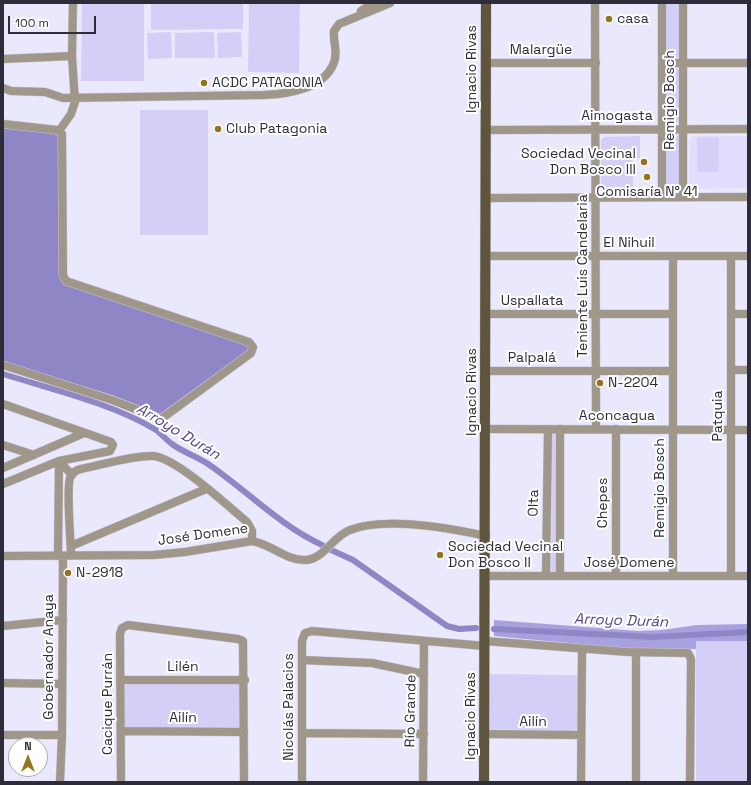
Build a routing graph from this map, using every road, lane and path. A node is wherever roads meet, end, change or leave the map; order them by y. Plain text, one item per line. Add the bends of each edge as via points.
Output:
1 (73, 3) edge
2 (373, 3) edge
3 (390, 3) edge
4 (486, 3) edge
5 (595, 3) edge
6 (662, 3) edge
7 (683, 3) edge
8 (353, 18) junction
9 (72, 56) junction
10 (3, 59) edge
11 (486, 63) junction
12 (596, 63) junction
13 (662, 63) junction
14 (683, 63) junction
15 (748, 63) edge
16 (3, 88) edge
17 (76, 98) junction
18 (3, 124) edge
19 (596, 129) junction
20 (662, 129) junction
21 (683, 129) junction
22 (748, 129) edge
23 (486, 130) junction
24 (59, 131) junction
25 (597, 197) junction
26 (662, 197) junction
27 (683, 197) junction
28 (748, 197) edge
29 (487, 198) junction
30 (487, 256) junction
31 (596, 256) junction
32 (673, 256) junction
33 (731, 256) junction
34 (748, 256) edge
35 (486, 314) junction
36 (596, 314) junction
37 (673, 314) junction
38 (731, 314) junction
39 (748, 314) edge
40 (3, 365) edge
41 (731, 370) junction
42 (748, 370) edge
43 (486, 371) junction
44 (596, 371) junction
45 (673, 371) junction
46 (3, 404) edge
47 (486, 429) junction
48 (548, 429) junction
49 (560, 429) junction
50 (596, 429) junction
51 (616, 429) junction
52 (673, 430) junction
53 (731, 430) junction
54 (748, 430) edge
55 (84, 433) junction
56 (3, 445) edge
57 (31, 456) junction
58 (59, 461) junction
59 (3, 468) edge
60 (35, 471) junction
61 (72, 475) junction
62 (3, 484) edge
63 (206, 489) junction
64 (486, 536) junction
65 (252, 541) junction
66 (71, 546) junction
67 (3, 556) edge
68 (64, 556) junction
69 (486, 576) junction
70 (546, 576) junction
71 (560, 576) junction
72 (616, 576) junction
73 (673, 576) junction
74 (731, 576) junction
75 (748, 576) edge
76 (63, 620) junction
77 (3, 626) edge
78 (424, 641) junction
79 (485, 644) junction
80 (582, 648) junction
81 (636, 652) junction
82 (302, 660) junction
83 (424, 674) junction
84 (120, 680) junction
85 (245, 680) junction
86 (3, 683) edge
87 (62, 684) junction
88 (121, 731) junction
89 (244, 732) junction
90 (302, 733) junction
91 (424, 734) junction
92 (484, 734) junction
93 (3, 735) edge
94 (62, 735) junction
95 (581, 735) junction
96 (60, 782) edge
97 (121, 782) edge
98 (244, 782) edge
99 (302, 782) edge
100 (423, 782) edge
101 (484, 782) edge
102 (581, 782) edge
103 (636, 782) edge
104 (690, 782) edge

1 - 9 street
2 - 8 street
3 - 8 street
4 - 11 main road, Ignacio Rivas
5 - 12 street, Teniente Luis Candelaria
6 - 13 street, Remigio Bosch
7 - 14 street, Remigio Bosch
8 - 17 street via 339,24 334,31 336,53 332,68 300,90 264,95
9 - 10 street
9 - 17 street
11 - 12 street, Malargüe
11 - 23 main road, Ignacio Rivas
12 - 19 street, Teniente Luis Candelaria
13 - 14 street
13 - 20 street, Remigio Bosch
14 - 15 street
14 - 21 street, Remigio Bosch
16 - 17 street
17 - 24 street via 73,110
18 - 24 street
19 - 20 street, Aimogasta
19 - 23 street, Aimogasta
19 - 25 street, Teniente Luis Candelaria
20 - 21 street, Aimogasta
20 - 26 street, Remigio Bosch
21 - 22 street, Aimogasta
21 - 27 street, Remigio Bosch
23 - 29 main road, Ignacio Rivas
24 - 40 street via 62,137 63,275 66,281 249,342 253,350 162,419
25 - 26 street
25 - 29 street
25 - 31 street, Teniente Luis Candelaria
26 - 27 street
27 - 28 street
29 - 30 main road, Ignacio Rivas
30 - 31 street, El Nihuil
30 - 35 main road, Ignacio Rivas
31 - 32 street, El Nihuil
31 - 36 street, Teniente Luis Candelaria
32 - 33 street, El Nihuil
32 - 37 street, Remigio Bosch
33 - 34 street, El Nihuil
33 - 38 street, Patquia
35 - 36 street, Uspallata
35 - 43 main road, Ignacio Rivas
36 - 37 street, Uspallata
36 - 44 street, Teniente Luis Candelaria
37 - 45 street, Remigio Bosch
38 - 39 street
38 - 41 street, Patquia
41 - 42 street
41 - 53 street, Patquia
43 - 44 street, Palpalá
43 - 47 main road, Ignacio Rivas
44 - 45 street, Palpalá
44 - 50 street, Teniente Luis Candelaria
45 - 52 street, Remigio Bosch
46 - 55 street
47 - 48 street, Aconcagua
47 - 64 main road, Ignacio Rivas
48 - 49 street, Aconcagua
48 - 70 street, Olta
49 - 50 street, Aconcagua
49 - 71 street, Olta
50 - 51 street, Aconcagua
51 - 52 street, Aconcagua
51 - 72 street, Chepes
52 - 53 street, Aconcagua
52 - 73 street, Remigio Bosch
53 - 54 street, Aconcagua
53 - 74 street, Patquia
55 - 57 street
55 - 58 street via 111,442 112,449
56 - 57 street
57 - 59 street
57 - 60 street
58 - 60 street
58 - 61 street
58 - 68 street
60 - 62 street
61 - 63 street via 81,469 153,456 167,459
61 - 66 street via 69,487
63 - 65 street via 247,522 252,531
63 - 66 street
64 - 65 street, José Domene via 427,525 369,525 343,532 319,555 306,560 292,558
64 - 69 main road, Ignacio Rivas
65 - 68 street, José Domene via 169,554
66 - 68 street
67 - 68 street, José Domene
68 - 76 street, Gobernador Anaya
69 - 70 street, José Domene
69 - 79 main road, Ignacio Rivas
70 - 71 street, José Domene
71 - 72 street, José Domene
72 - 73 street, José Domene
73 - 74 street, José Domene
74 - 75 street, José Domene
76 - 77 street
76 - 87 street, Gobernador Anaya
78 - 79 street
78 - 82 street, Nicolás Palacios via 312,631 305,633 302,638
78 - 83 street, Río Grande
79 - 80 street
79 - 92 main road, Ignacio Rivas
80 - 81 street
80 - 95 street
81 - 103 street
81 - 104 street via 690,654
82 - 83 street via 359,661
82 - 90 street, Nicolás Palacios
83 - 91 street, Río Grande
84 - 85 street, Lilén
84 - 85 street, Cacique Purrán via 120,634 123,626 128,625 244,641
84 - 88 street, Cacique Purrán
85 - 89 street
86 - 87 street
87 - 94 street, Gobernador Anaya
88 - 89 street, Ailín
88 - 97 street, Cacique Purrán
89 - 98 street
90 - 91 street
90 - 99 street, Nicolás Palacios
91 - 100 street, Río Grande
92 - 95 street, Ailín
92 - 101 main road, Ignacio Rivas
93 - 94 street
94 - 96 street, Gobernador Anaya
95 - 102 street

